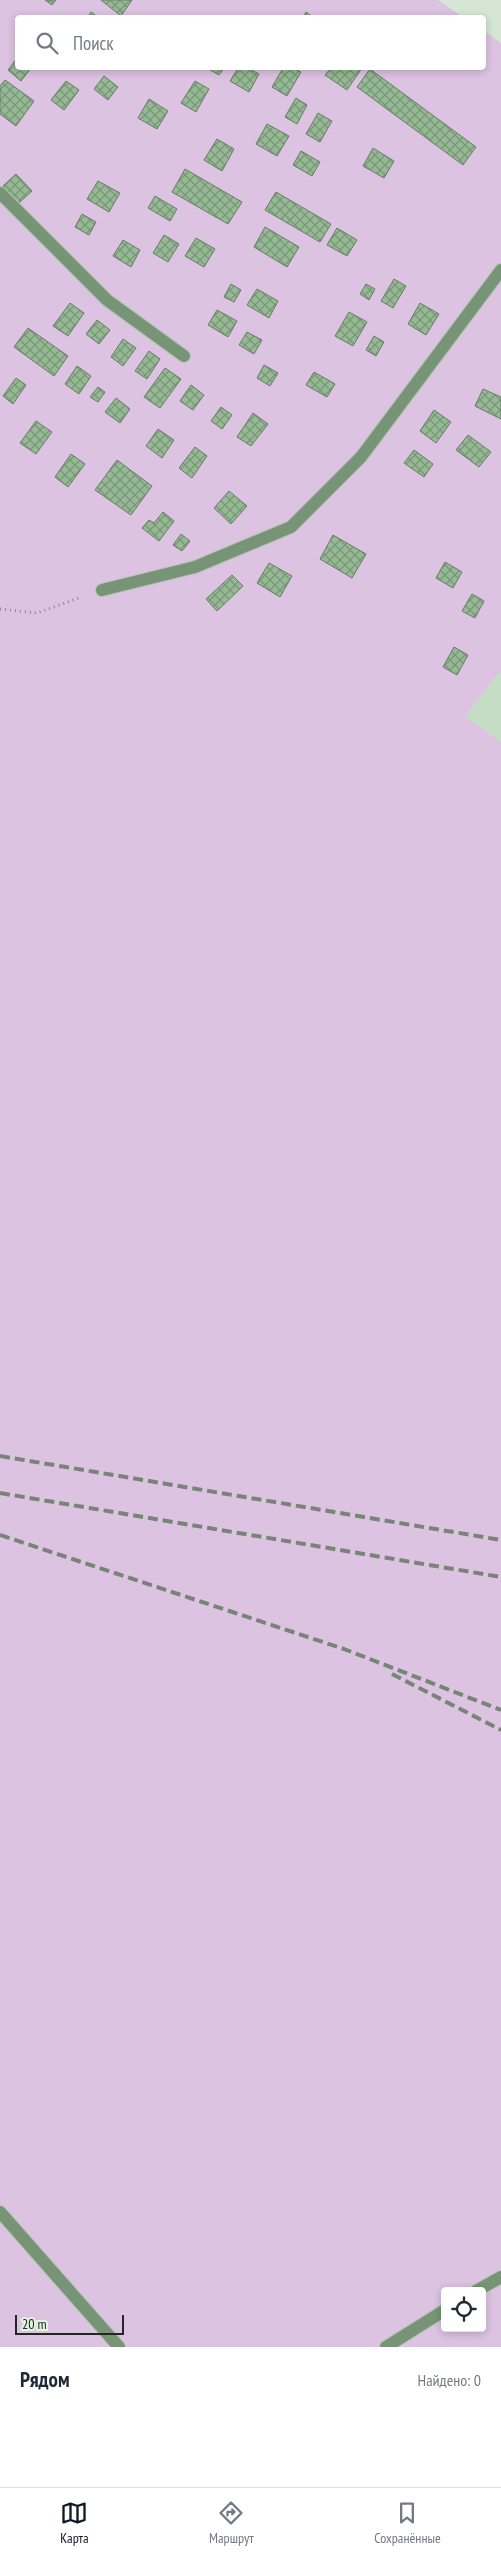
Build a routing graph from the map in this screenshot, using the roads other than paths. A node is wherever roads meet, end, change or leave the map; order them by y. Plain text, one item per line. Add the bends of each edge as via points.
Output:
1 (0, 193) edge
2 (501, 270) edge
3 (184, 356) dead end
4 (102, 590) road end
5 (0, 2212) edge
6 (501, 2277) edge
7 (483, 2287) edge
8 (441, 2313) edge
9 (119, 2347) edge
10 (386, 2347) edge

1 - 3 street via 107,300
2 - 4 street via 361,457 291,527 194,567
5 - 9 street
6 - 7 street
8 - 10 street

